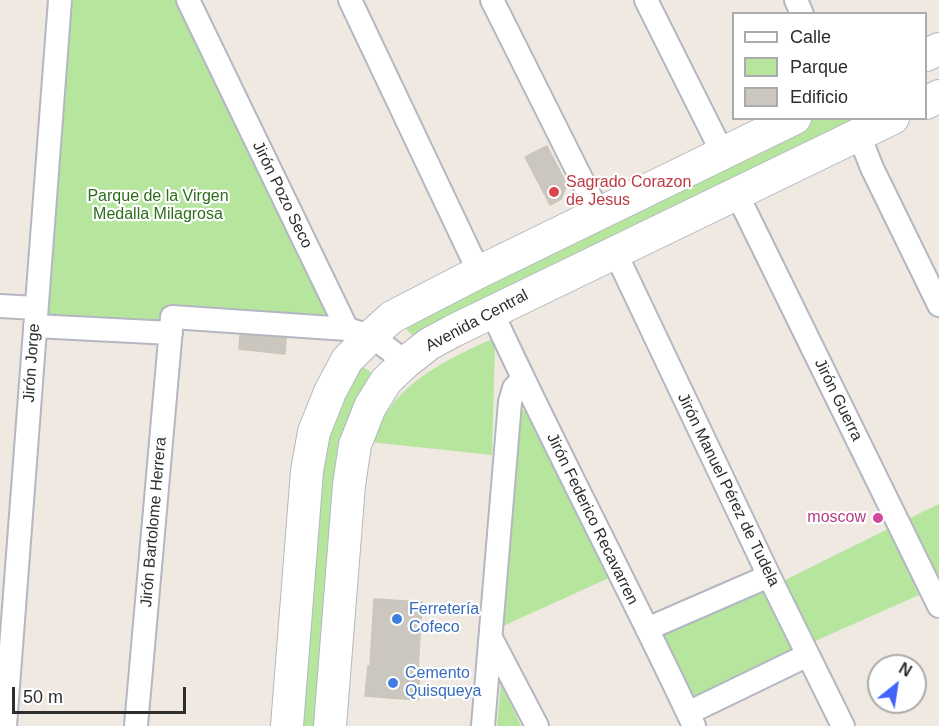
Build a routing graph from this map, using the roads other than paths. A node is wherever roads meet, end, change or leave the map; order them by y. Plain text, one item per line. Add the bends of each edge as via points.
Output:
1 (60, 0) edge
2 (188, 0) edge
3 (350, 0) edge
4 (492, 0) edge
5 (646, 0) edge
6 (791, 120) edge
7 (889, 120) edge
8 (859, 135) junction
9 (723, 154) junction
10 (737, 194) junction
11 (599, 213) junction
12 (615, 252) junction
13 (479, 272) junction
14 (939, 305) edge
15 (0, 306) edge
16 (492, 312) junction
17 (35, 317) junction
18 (172, 325) junction
19 (359, 332) junction
20 (406, 362) junction
21 (523, 379) junction
22 (769, 576) junction
23 (939, 606) edge
24 (647, 629) junction
25 (491, 638) junction
26 (808, 655) junction
27 (691, 719) edge
28 (5, 726) edge
29 (136, 726) edge
30 (287, 726) edge
31 (330, 726) edge
32 (483, 726) edge
33 (537, 726) edge
34 (843, 726) edge

1 - 17 street, Jirón Jorge
2 - 19 street, Jirón Pozo Seco
3 - 13 street
4 - 11 street
5 - 9 street
6 - 9 main road
7 - 8 main road, Avenida Central
8 - 10 main road, Avenida Central
8 - 14 street
9 - 11 main road
10 - 12 main road, Avenida Central
10 - 23 street, Jirón Guerra
11 - 13 main road
12 - 16 main road, Avenida Central
12 - 22 street, Jirón Manuel Pérez de Tudela
13 - 19 main road
15 - 17 street
16 - 20 main road, Avenida Central via 429,344
16 - 21 street, Jirón Federico Recavarren
17 - 18 street
17 - 28 street, Jirón Jorge
18 - 19 street
18 - 29 street, Jirón Bartolome Herrera
19 - 20 street, Jirón Pozo Seco
19 - 30 main road via 314,432 307,471
20 - 31 main road, Avenida Central via 386,381 370,407 355,445
21 - 24 street, Jirón Federico Recavarren
21 - 25 street via 514,388 510,402
22 - 24 street
22 - 26 street, Jirón Manuel Pérez de Tudela
24 - 27 street, Jirón Federico Recavarren
25 - 32 street
25 - 33 street
26 - 27 street
26 - 34 street, Jirón Manuel Pérez de Tudela

